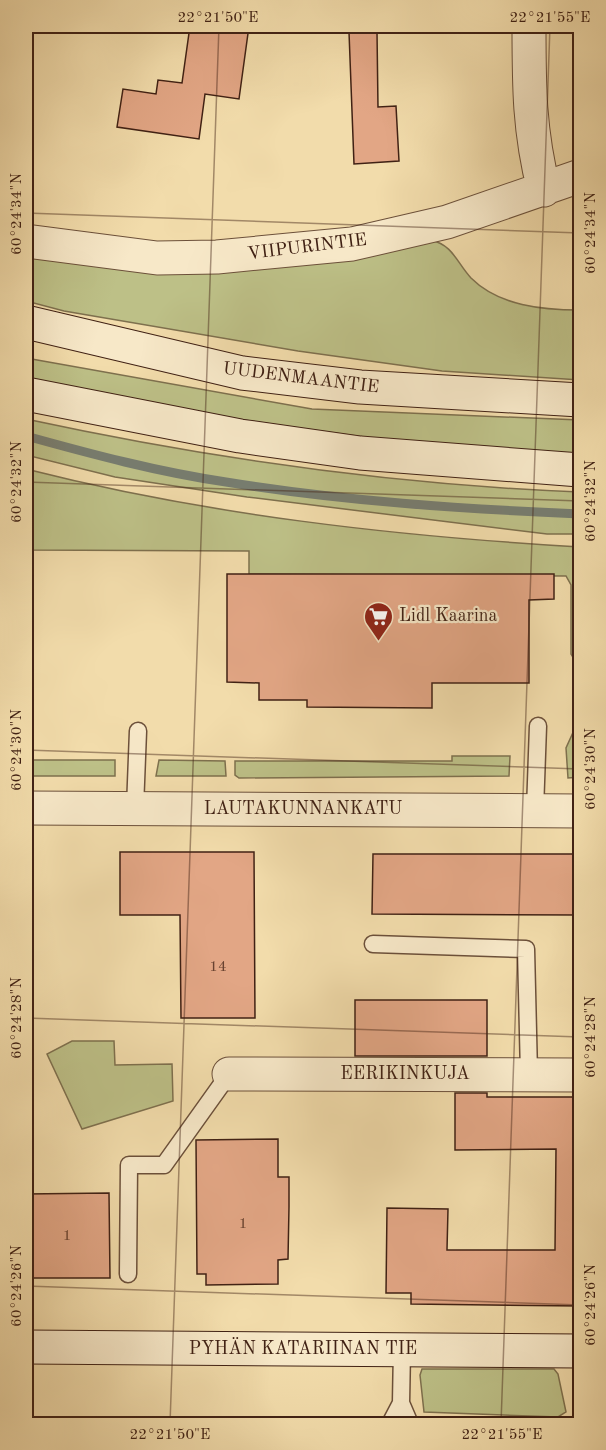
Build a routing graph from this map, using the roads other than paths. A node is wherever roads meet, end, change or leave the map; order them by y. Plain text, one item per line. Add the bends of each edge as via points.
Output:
1 (529, 26) edge
2 (580, 176) edge
3 (544, 190) junction
4 (26, 241) edge
5 (26, 322) edge
6 (26, 394) edge
7 (580, 400) edge
8 (580, 470) edge
9 (538, 726) dead end
10 (138, 731) dead end
11 (26, 808) edge
12 (135, 808) junction
13 (535, 810) junction
14 (580, 811) edge
15 (373, 944) dead end
16 (229, 1074) joint
17 (529, 1074) junction
18 (580, 1075) edge
19 (128, 1274) dead end
20 (26, 1347) edge
21 (402, 1349) junction
22 (580, 1351) edge
23 (401, 1403) junction
24 (390, 1425) edge
25 (410, 1425) edge

1 - 3 street via 530,114
2 - 3 street, VIIPURINTIE
3 - 4 street, VIIPURINTIE via 447,222 352,244 283,252 157,258
5 - 7 street, UUDENMAANTIE via 242,373 360,387
6 - 8 street via 229,434 327,448
9 - 13 lane
10 - 12 lane
11 - 12 street, LAUTAKUNNANKATU
12 - 13 street, LAUTAKUNNANKATU
13 - 14 street, LAUTAKUNNANKATU
15 - 17 lane via 526,949
16 - 17 street, EERIKINKUJA
16 - 19 lane via 164,1166 129,1165
17 - 18 street, EERIKINKUJA
20 - 21 street, PYHÄN KATARIINAN TIE
21 - 22 street, PYHÄN KATARIINAN TIE
21 - 23 lane
23 - 24 lane
23 - 25 lane

